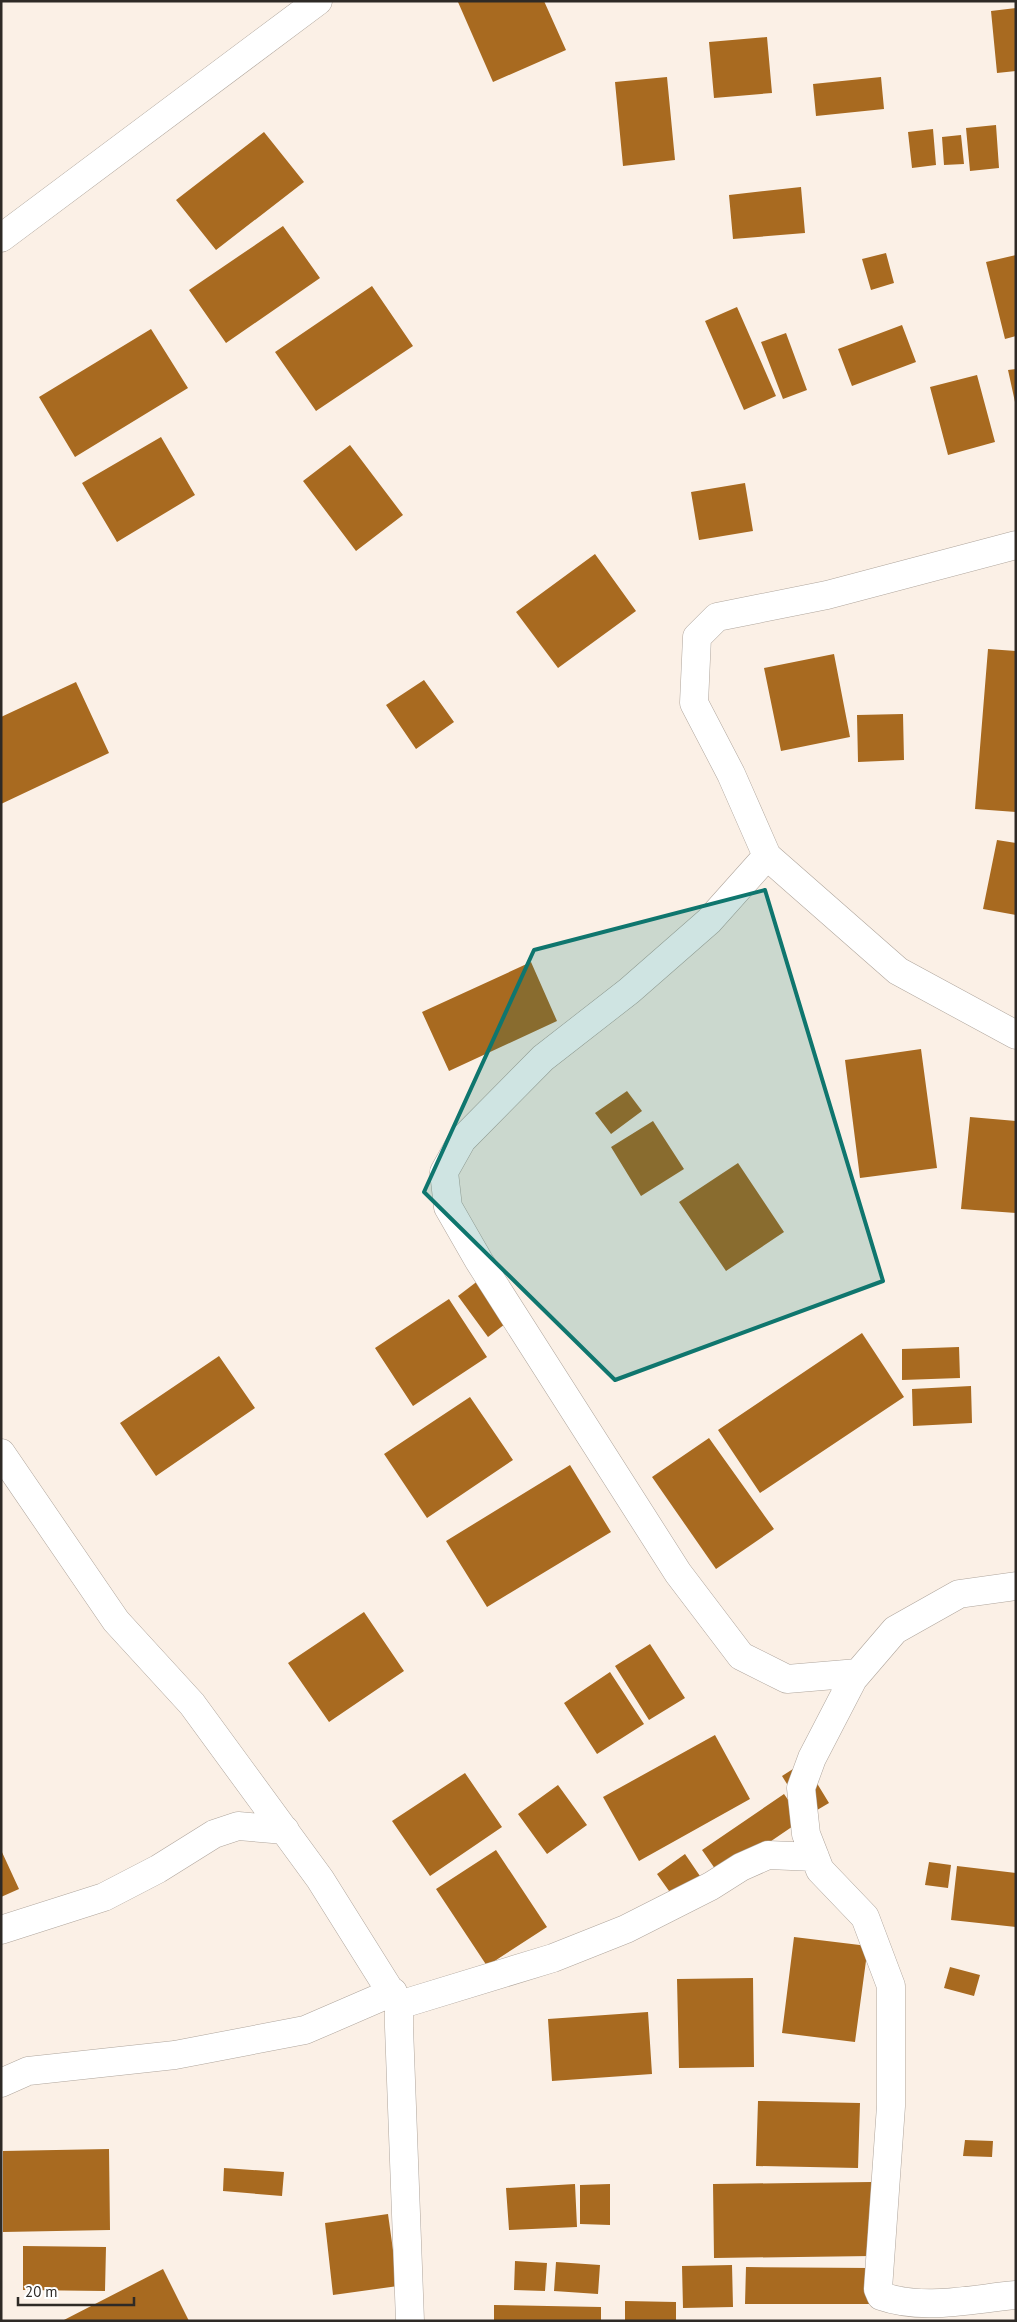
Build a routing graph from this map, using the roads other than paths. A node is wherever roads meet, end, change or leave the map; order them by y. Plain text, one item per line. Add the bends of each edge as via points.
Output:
1 (318, 1) edge
2 (1, 238) edge
3 (1016, 546) edge
4 (767, 856) junction
5 (1016, 1034) edge
6 (1, 1453) edge
7 (1016, 1586) edge
8 (858, 1673) junction
9 (285, 1830) junction
10 (815, 1857) junction
11 (1, 1930) edge
12 (396, 1999) junction
13 (1, 2083) edge
14 (1016, 2295) edge
15 (410, 2321) edge

1 - 2 street
3 - 4 street via 827,595 717,618 697,637 694,703 732,774
4 - 5 street via 898,971
4 - 8 street via 709,921 629,991 543,1058 462,1140 444,1172 448,1207 479,1261 678,1573 741,1656 787,1679
6 - 9 street via 116,1621 192,1704
7 - 8 street via 959,1594 895,1630
8 - 10 street via 812,1758 801,1788 806,1834
9 - 11 street via 238,1826 214,1834 158,1869 104,1897
9 - 12 street
10 - 12 street via 768,1855 626,1929 553,1958
10 - 14 street via 820,1870 865,1917 891,1986 891,2106 878,2289 881,2296 900,2303 920,2304
12 - 13 street via 305,2030 176,2055 28,2071
12 - 15 street

